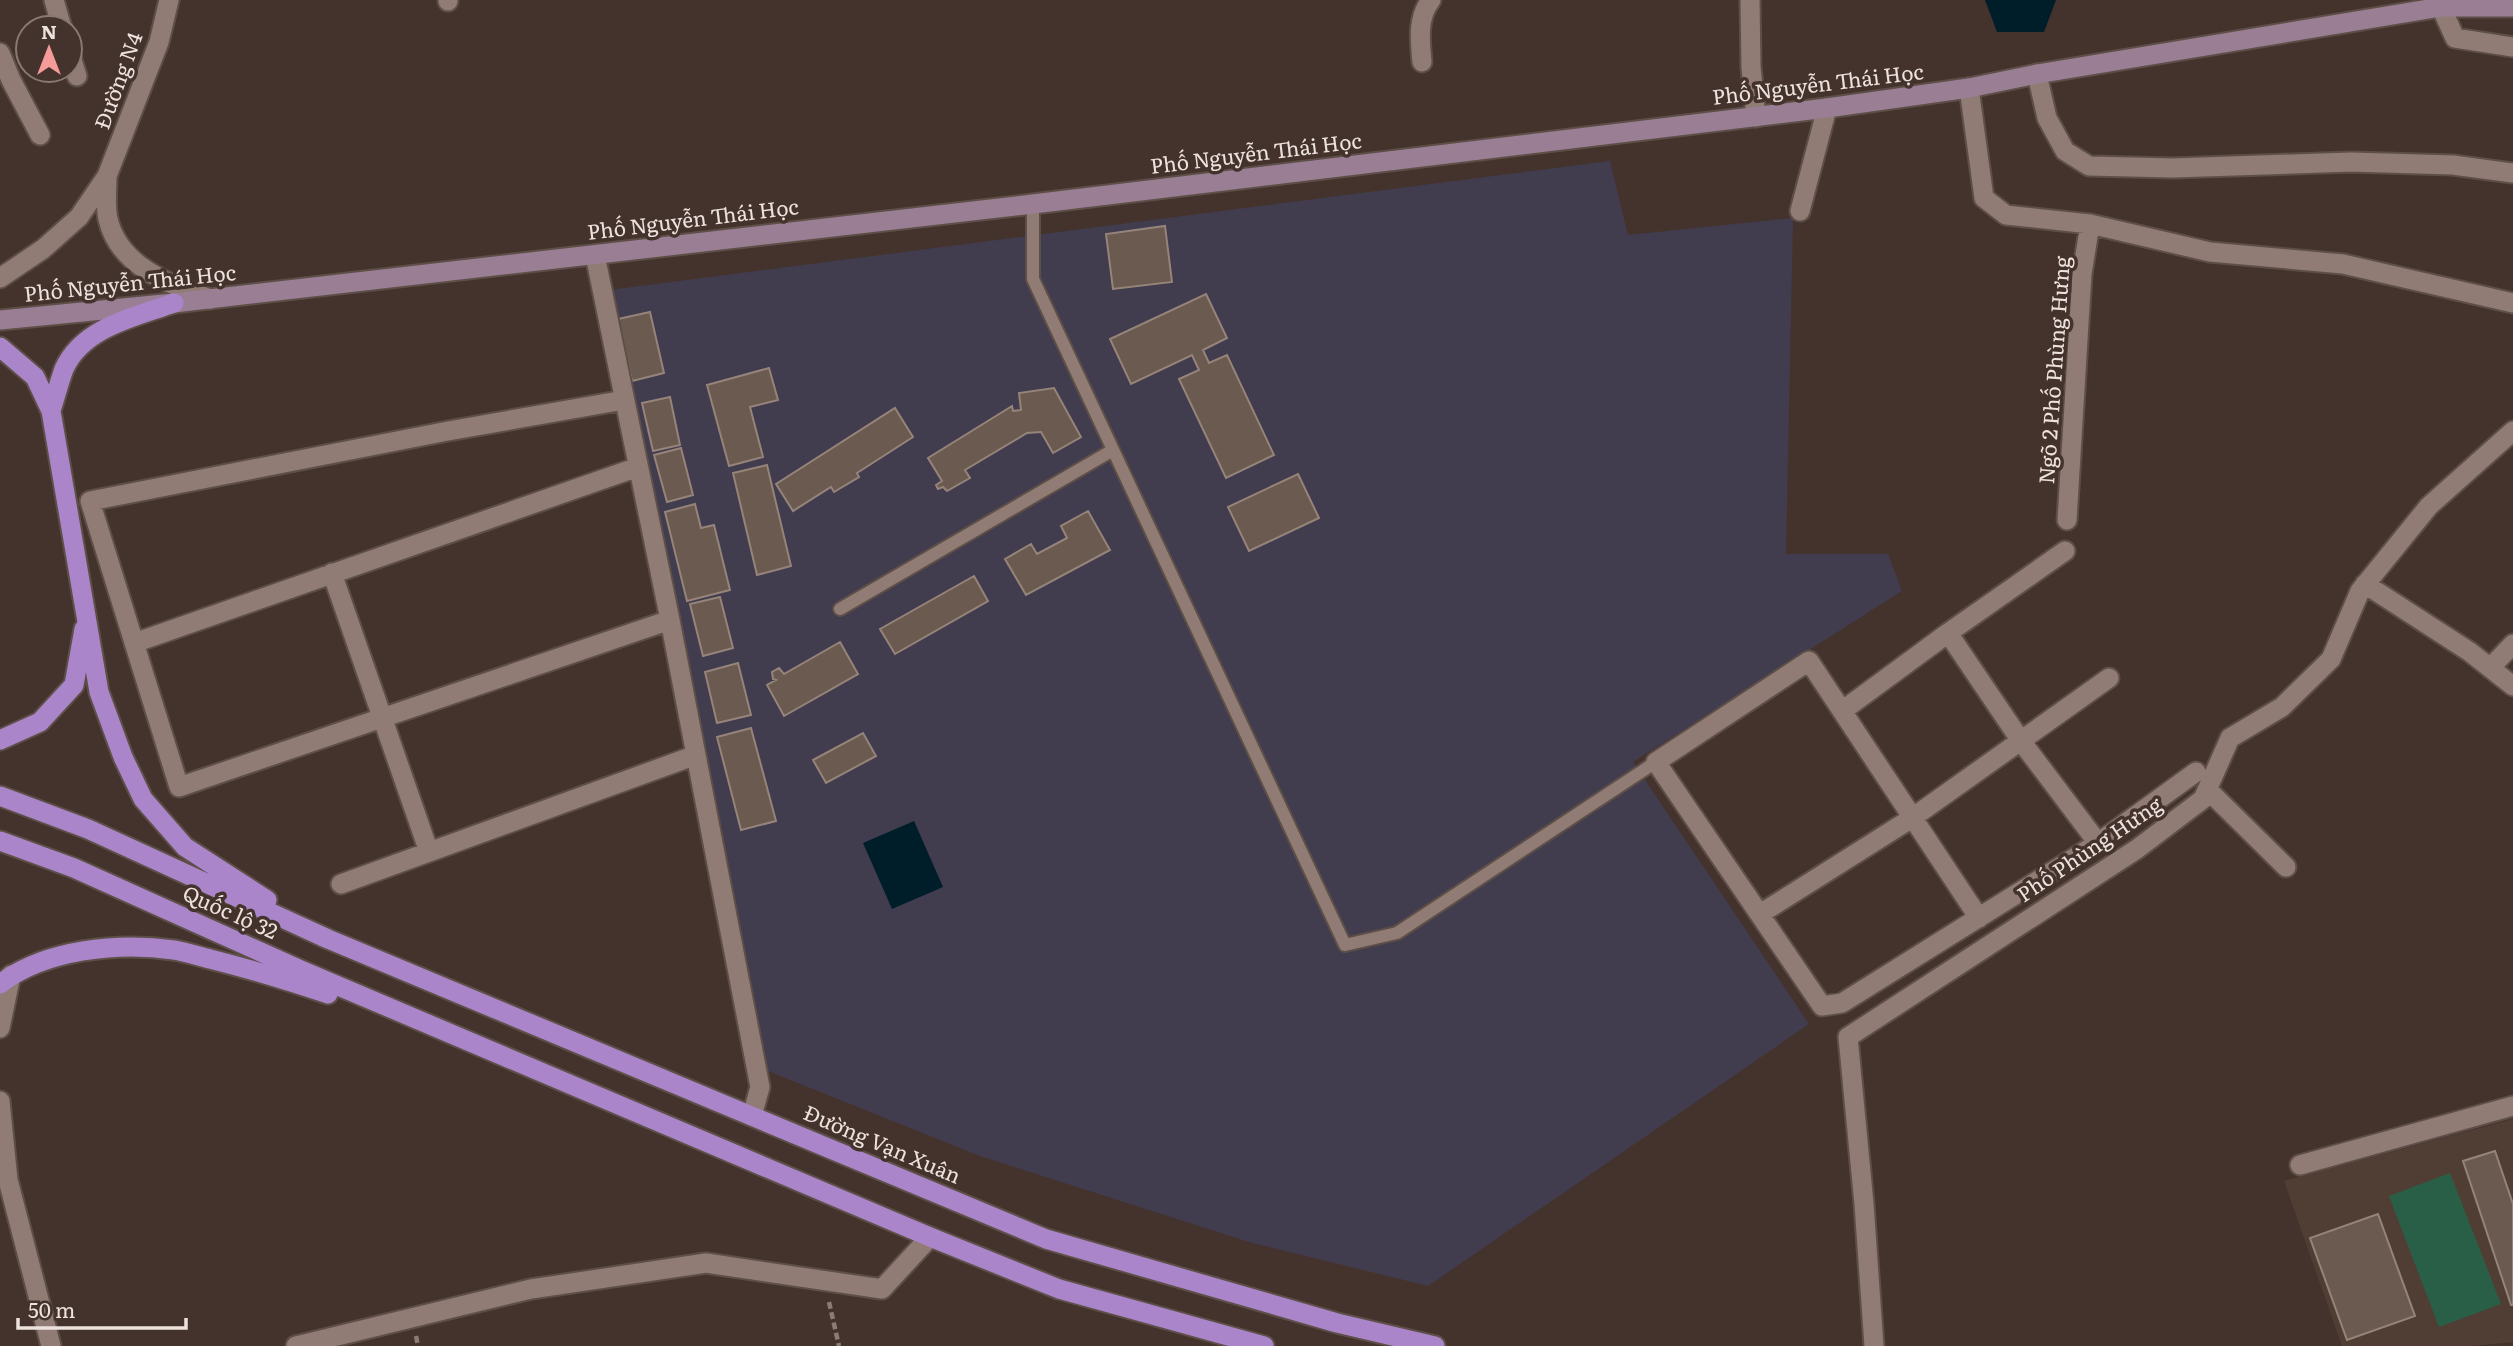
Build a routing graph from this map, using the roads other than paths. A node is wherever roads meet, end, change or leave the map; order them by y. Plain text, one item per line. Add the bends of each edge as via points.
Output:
1 (169, 0) edge
2 (1431, 0) edge
3 (1750, 0) edge
4 (2474, 3) edge
5 (2441, 7) junction
6 (2513, 7) edge
7 (2513, 47) edge
8 (0, 53) edge
9 (1422, 62) dead end
10 (2037, 74) junction
11 (1969, 88) junction
12 (1827, 108) junction
13 (1756, 117) junction
14 (40, 135) dead end
15 (2513, 173) edge
16 (107, 176) junction
17 (1033, 204) junction
18 (1800, 211) dead end
19 (2090, 225) junction
20 (594, 255) junction
21 (0, 278) edge
22 (210, 299) junction
23 (174, 303) junction
24 (2513, 303) edge
25 (0, 320) edge
26 (0, 347) edge
27 (624, 400) junction
28 (51, 411) junction
29 (2513, 431) edge
30 (1113, 450) junction
31 (638, 467) junction
32 (2067, 520) dead end
33 (2065, 551) dead end
34 (332, 573) junction
35 (2365, 584) junction
36 (840, 609) dead end
37 (87, 614) junction
38 (670, 620) junction
39 (1948, 633) junction
40 (134, 643) junction
41 (2513, 644) edge
42 (2490, 668) junction
43 (2109, 678) dead end
44 (2513, 686) edge
45 (1842, 711) junction
46 (383, 717) junction
47 (0, 740) edge
48 (2021, 741) junction
49 (696, 755) junction
50 (1656, 762) junction
51 (2196, 772) dead end
52 (2208, 790) junction
53 (0, 796) edge
54 (1912, 818) junction
55 (0, 841) edge
56 (2098, 843) junction
57 (429, 852) junction
58 (2287, 867) dead end
59 (341, 884) dead end
60 (1760, 914) junction
61 (1979, 918) junction
62 (328, 939) junction
63 (5, 980) edge
64 (0, 1028) edge
65 (440, 1029) junction
66 (0, 1101) edge
67 (2513, 1106) edge
68 (752, 1116) junction
69 (2300, 1165) dead end
70 (4, 1174) edge
71 (930, 1237) junction
72 (51, 1346) edge
73 (296, 1346) edge
74 (1264, 1346) edge
75 (1435, 1346) edge
76 (1874, 1346) edge

1 - 16 street, Đường N4 via 159,42
2 - 9 street via 1419,29
3 - 13 street
4 - 5 main road, Phố Nguyễn Thái Học
4 - 6 main road, Phố Nguyễn Thái Học
5 - 7 street via 2455,38
5 - 10 main road, Phố Nguyễn Thái Học
8 - 14 street
10 - 11 main road, Phố Nguyễn Thái Học
10 - 15 street via 2046,118 2065,151 2089,166 2364,162 2453,165
11 - 12 main road, Phố Nguyễn Thái Học
11 - 19 street via 1984,198 2006,215
12 - 13 main road, Phố Nguyễn Thái Học
12 - 18 street
13 - 17 main road, Phố Nguyễn Thái Học
16 - 21 street via 79,217
16 - 22 street via 108,219 129,258 169,284
17 - 20 main road, Phố Nguyễn Thái Học
17 - 30 lane via 1033,279
19 - 24 street via 2210,252 2343,264
19 - 32 street, Ngõ 2 Phố Phùng Hưng via 2082,274
20 - 22 main road, Phố Nguyễn Thái Học
20 - 27 street
22 - 23 main road, Phố Nguyễn Thái Học
23 - 25 main road, Phố Nguyễn Thái Học
23 - 28 highway via 102,329 84,344 65,367
26 - 28 highway via 35,377
27 - 31 street
27 - 40 street via 90,501
28 - 37 highway
29 - 35 street, Phố Phùng Hưng via 2429,506
30 - 36 lane
30 - 50 lane via 1345,945 1397,933
31 - 34 street
31 - 38 street
33 - 39 street
34 - 40 street
34 - 46 street
35 - 42 street
35 - 52 street, Phố Phùng Hưng via 2331,659 2282,707 2230,738
37 - 47 highway via 74,685 40,722
37 - 62 highway via 99,692 143,799 185,848
38 - 46 street
38 - 49 street
39 - 45 street
39 - 48 street
40 - 46 street via 179,787
41 - 42 street
42 - 44 street
43 - 48 street
45 - 50 street via 1809,661
45 - 54 street
46 - 57 street
48 - 54 street
48 - 56 street
49 - 57 street
49 - 68 street via 760,1087
50 - 60 street
51 - 56 street
52 - 58 street
52 - 76 street, Phố Phùng Hưng via 2203,799 2137,849 1848,1037
53 - 62 highway, Quốc lộ 32 via 88,829
54 - 60 street
54 - 61 street
55 - 65 highway, Quốc lộ 32 via 74,868
56 - 61 street
57 - 59 street
60 - 61 street via 1822,1006 1842,1003
62 - 68 highway, Đường Vạn Xuân
63 - 64 street
63 - 65 highway via 51,956 107,947 173,950
65 - 71 highway
66 - 70 street
67 - 69 street
68 - 75 highway, Đường Vạn Xuân via 1046,1239 1337,1323
70 - 72 street
71 - 73 street via 882,1289 706,1263 531,1289
71 - 74 highway via 1059,1289

